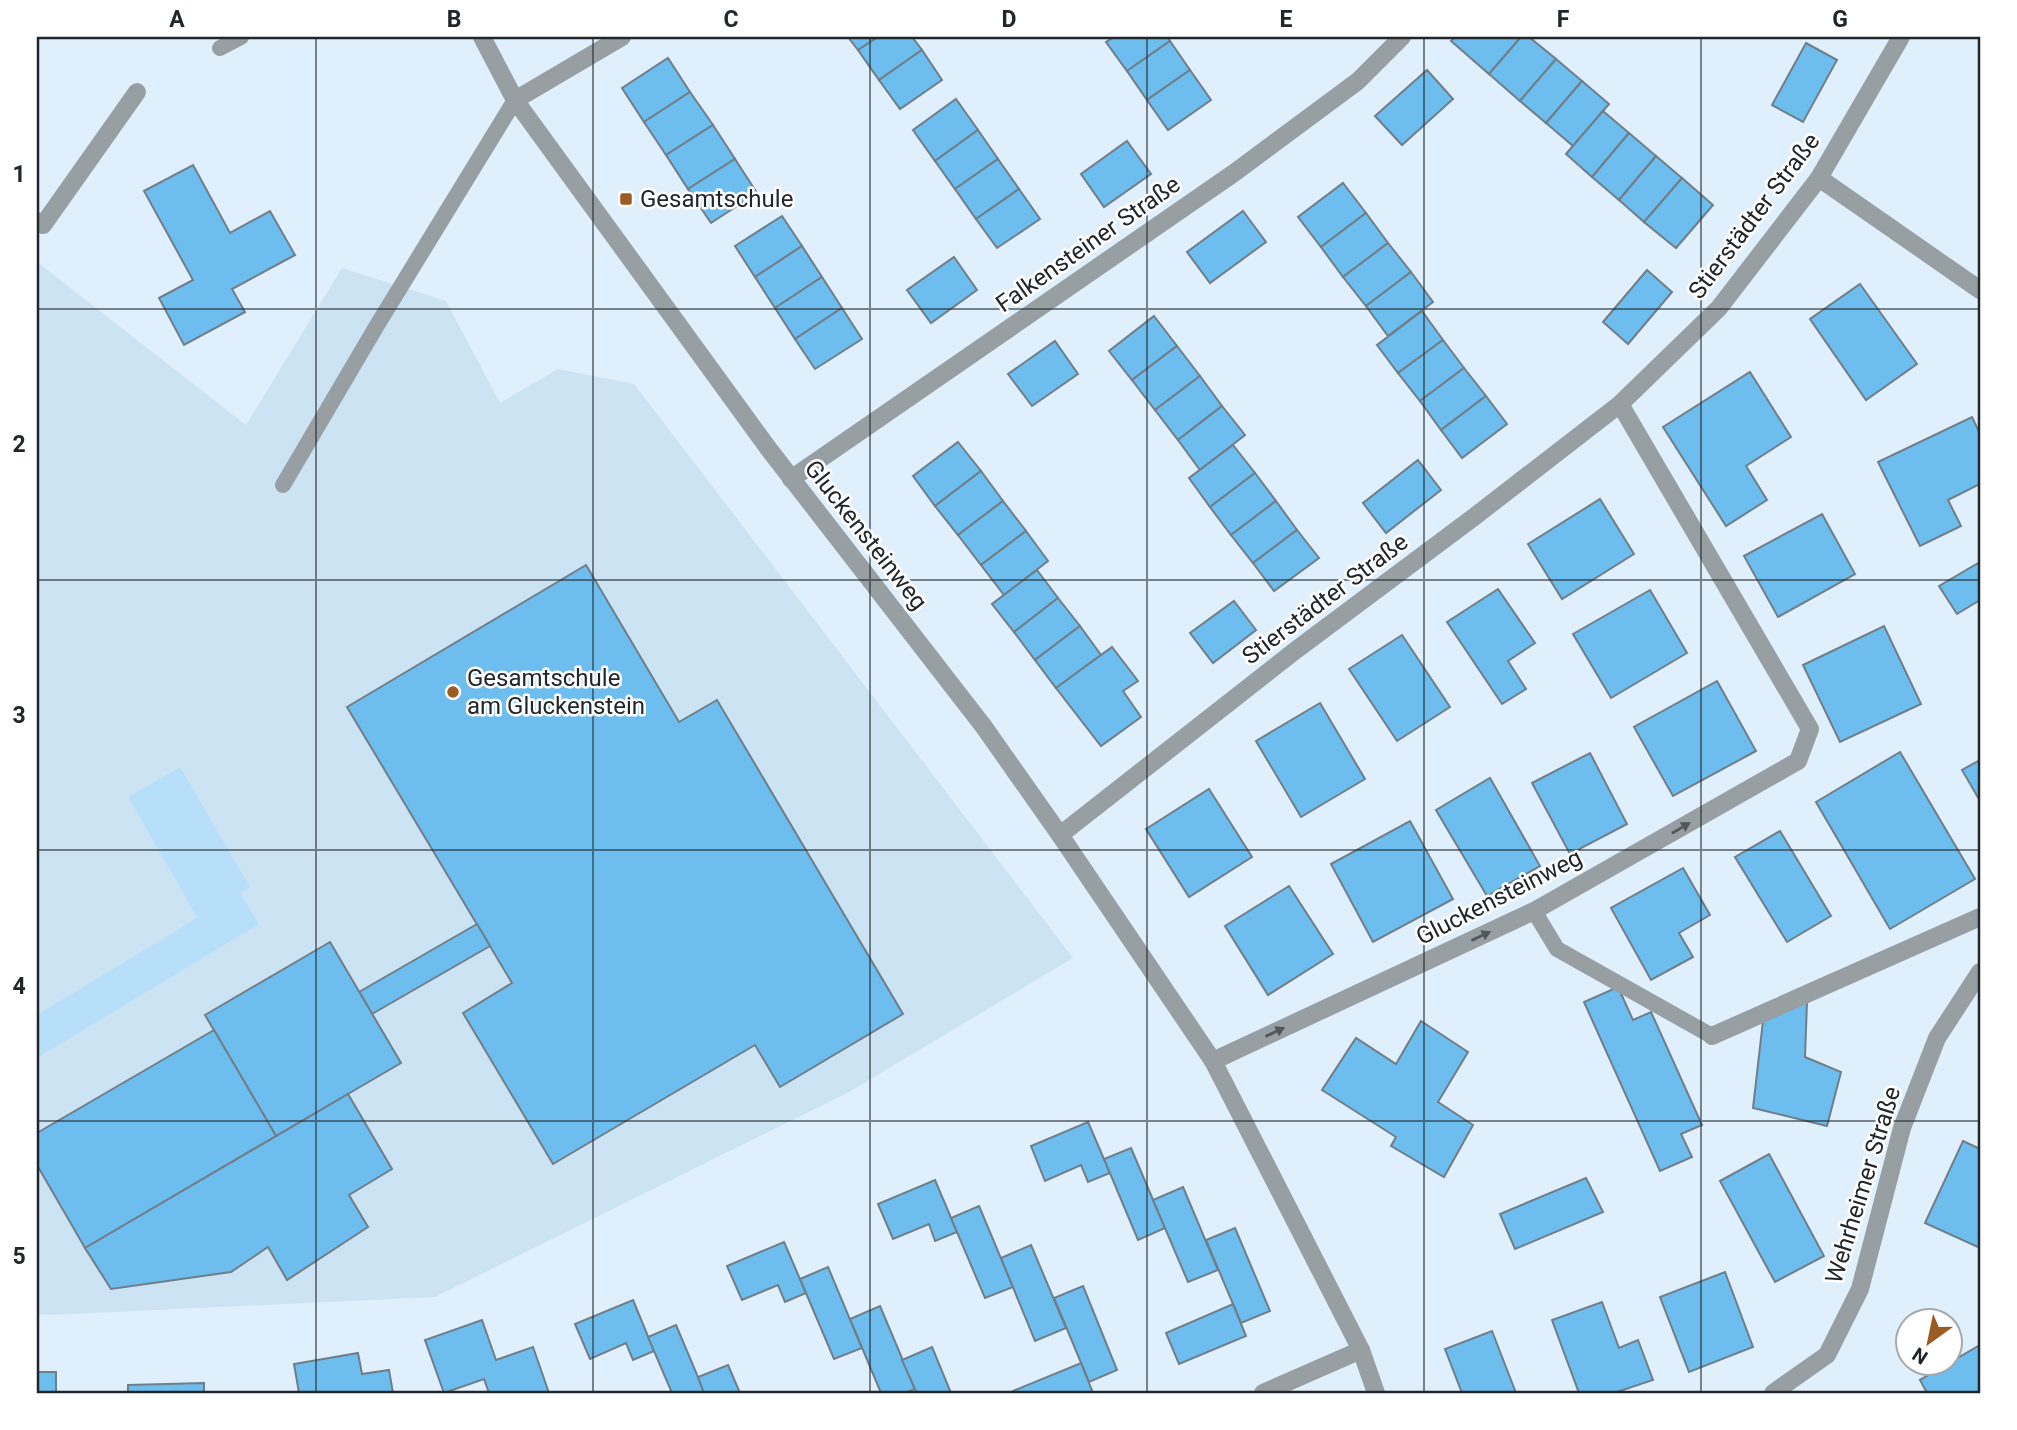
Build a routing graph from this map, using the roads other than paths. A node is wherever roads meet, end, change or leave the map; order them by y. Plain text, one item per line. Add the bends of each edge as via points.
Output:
1 (241, 37) edge
2 (482, 37) edge
3 (622, 37) edge
4 (1402, 37) edge
5 (1901, 37) edge
6 (220, 48) dead end
7 (137, 92) dead end
8 (515, 100) junction
9 (1819, 178) junction
10 (37, 221) edge
11 (1980, 290) edge
12 (1620, 404) junction
13 (792, 479) junction
14 (283, 485) dead end
15 (1060, 835) junction
16 (1534, 911) junction
17 (1980, 917) edge
18 (1980, 972) edge
19 (1712, 1036) joint
20 (1213, 1061) junction
21 (1361, 1350) junction
22 (1263, 1393) edge
23 (1376, 1393) edge
24 (1773, 1393) edge

1 - 6 lane
2 - 8 street, Gluckensteinweg
3 - 8 street
4 - 13 street, Falkensteiner Straße via 1358,81 1234,173
5 - 9 street, Stierstädter Straße
7 - 10 street via 43,225
8 - 13 street, Gluckensteinweg
8 - 14 lane
9 - 11 street
9 - 12 street, Stierstädter Straße via 1719,308
12 - 15 street, Stierstädter Straße
16 -> 12 street, Gluckensteinweg via 1798,761 1810,729
13 - 15 street, Gluckensteinweg via 984,727
15 - 20 street, Gluckensteinweg
16 - 19 lane via 1557,949
20 -> 16 street, Gluckensteinweg
17 - 19 street
18 - 24 street, Wehrheimer Straße via 1937,1038 1902,1129 1860,1290 1827,1355
20 - 21 street, Gluckensteinweg
21 - 22 street
21 - 23 street, Gluckensteinweg

